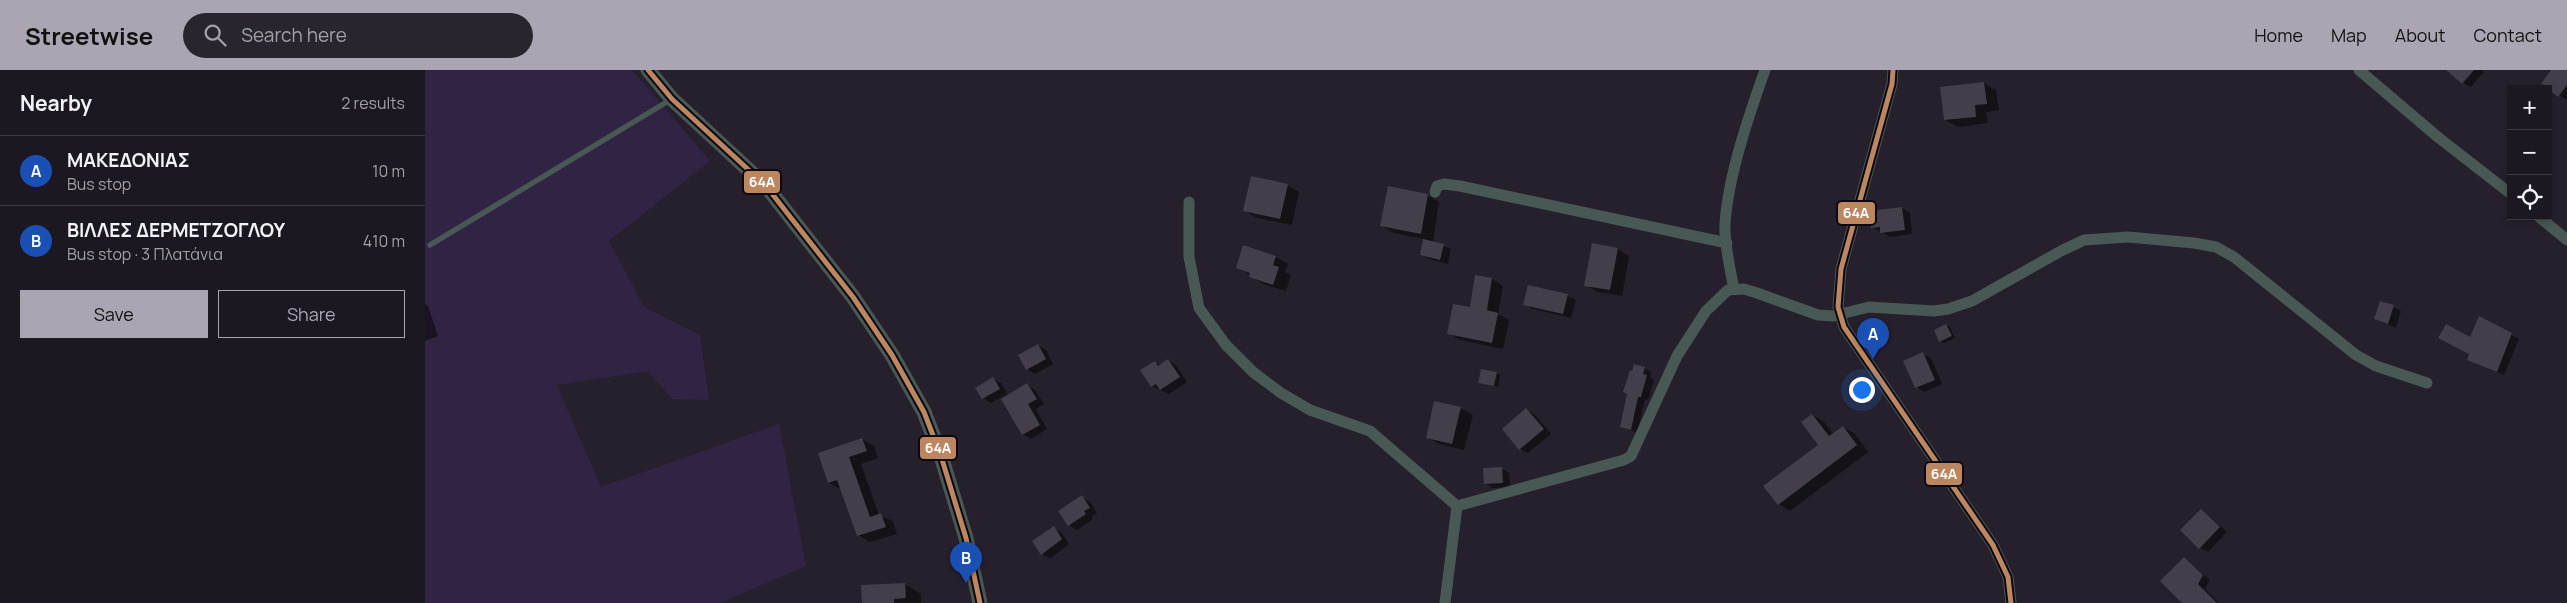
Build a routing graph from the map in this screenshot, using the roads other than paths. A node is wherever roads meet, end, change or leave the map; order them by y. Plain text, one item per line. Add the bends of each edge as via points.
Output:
1 (648, 70) edge
2 (1765, 70) edge
3 (1893, 70) edge
4 (2359, 70) edge
5 (672, 99) junction
6 (2507, 191) edge
7 (1435, 192) dead end
8 (1189, 202) dead end
9 (2543, 220) edge
10 (2567, 240) edge
11 (1727, 243) junction
12 (430, 245) dead end
13 (1734, 289) junction
14 (1839, 314) junction
15 (2427, 383) dead end
16 (1457, 506) junction
17 (980, 603) edge
18 (1445, 603) edge
19 (2011, 603) edge

1 - 5 street
2 - 11 street via 1731,187 1726,219
3 - 14 street via 1893,84 1841,269
4 - 6 street
5 - 12 lane
5 - 17 street via 766,186 853,297 892,355 924,412 941,456 966,538
7 - 11 street via 1437,186 1444,184 1460,186
8 - 16 street via 1189,257 1199,308 1226,345 1253,372 1281,393 1310,410 1370,431
9 - 10 street
11 - 13 street
13 - 14 street via 1757,293 1818,315
13 - 16 street via 1713,302 1677,356 1631,456
14 - 15 street via 1869,307 1933,311 1960,306 1986,295 2061,250 2084,240 2128,237 2194,243 2235,257 2366,361
14 - 19 street via 1861,354 1993,545 2008,577
16 - 18 street

